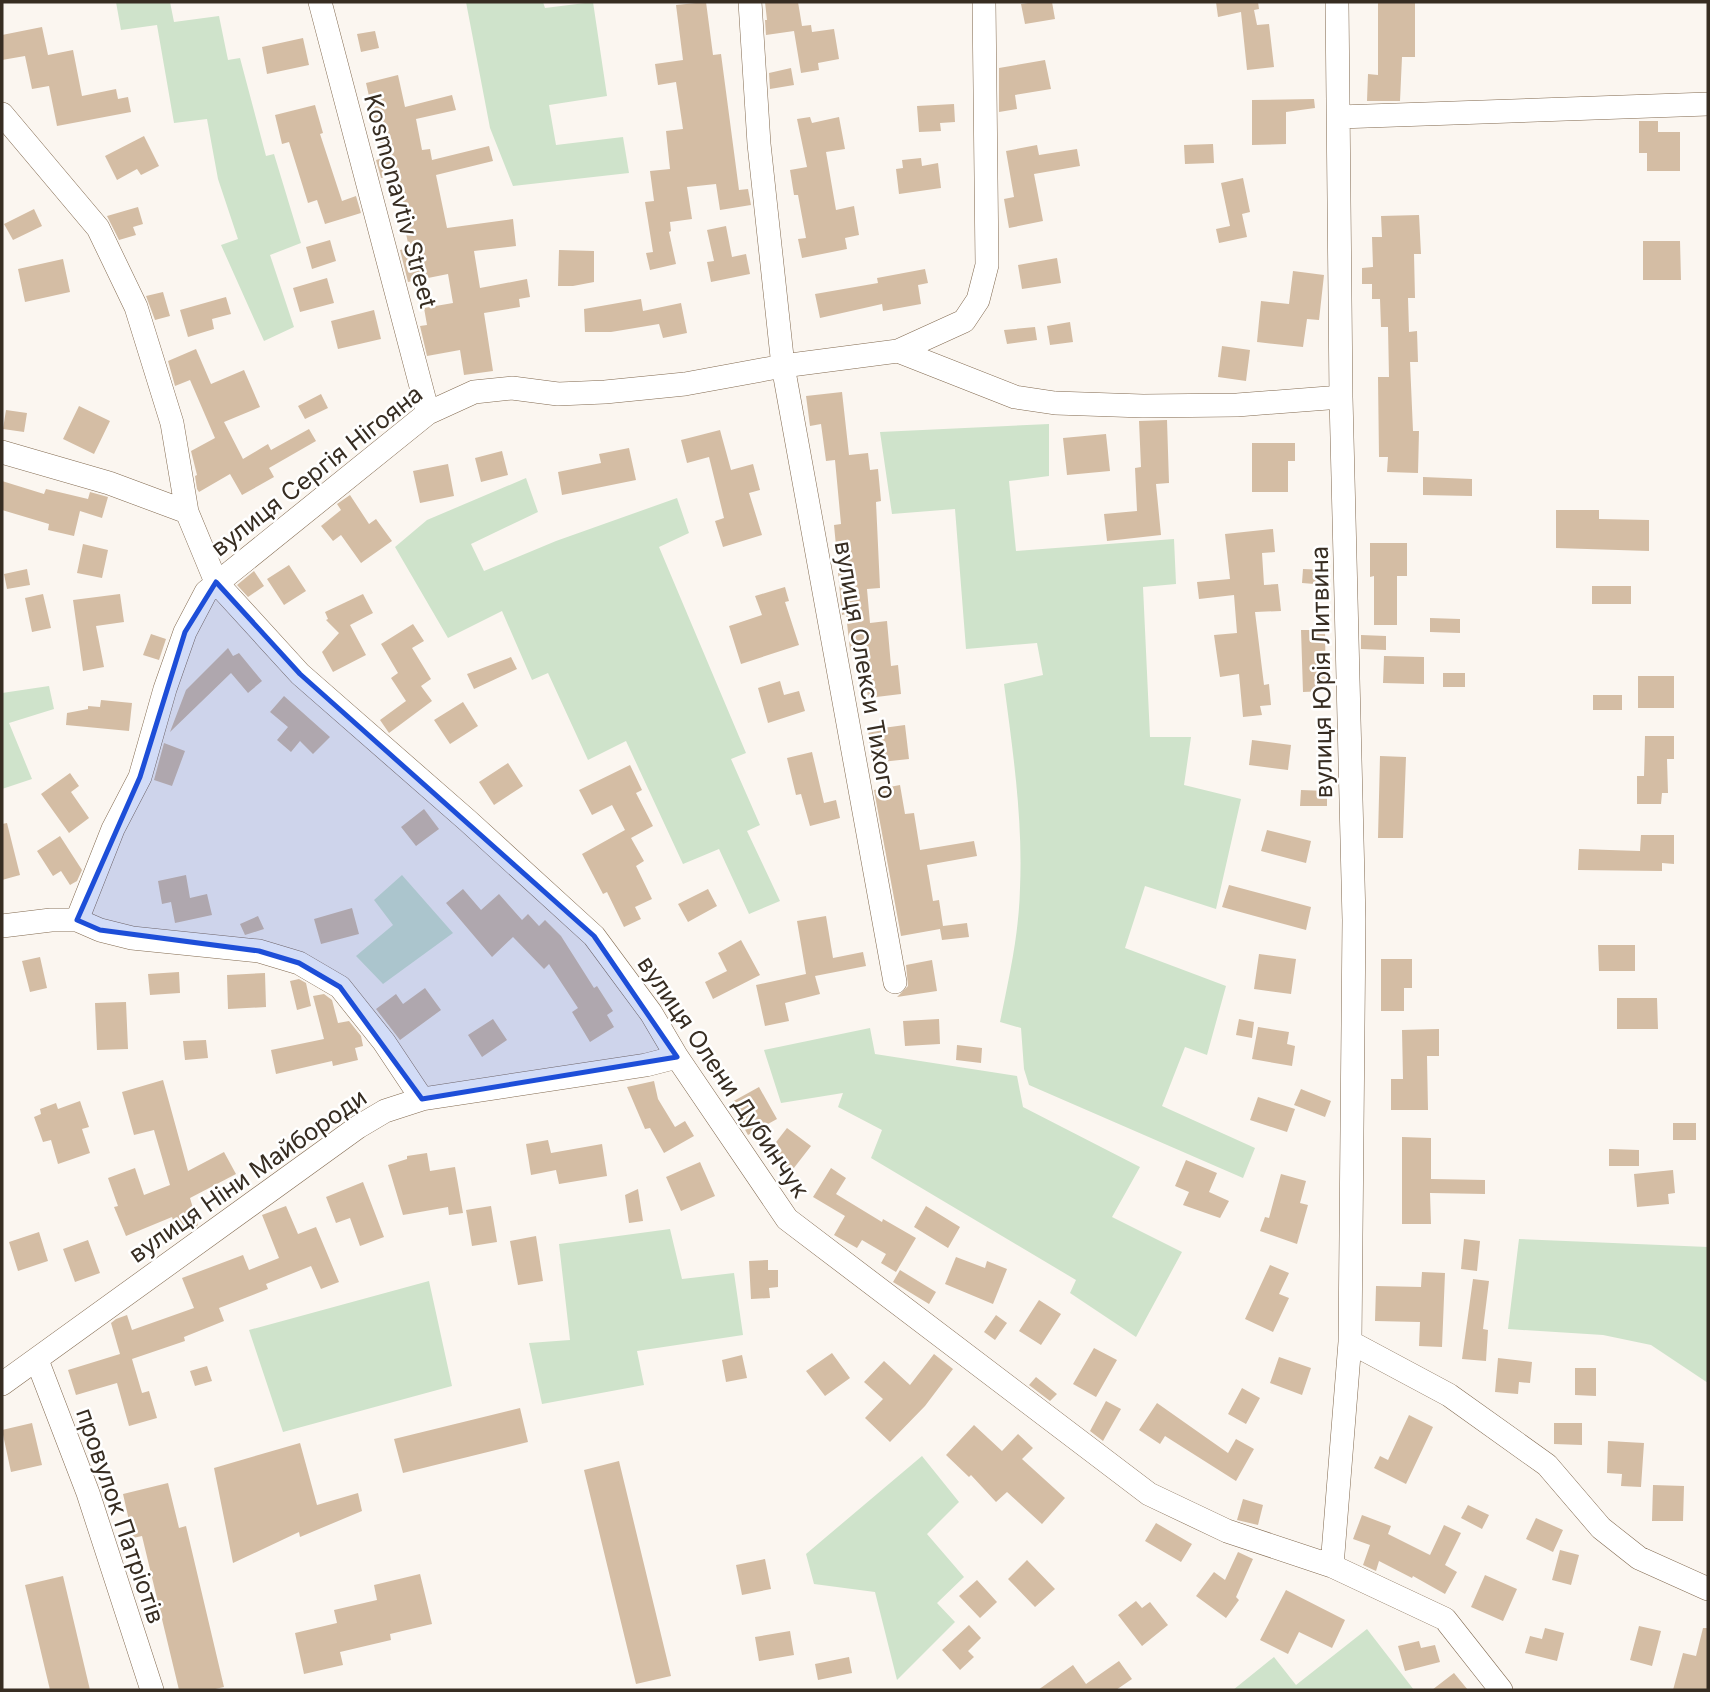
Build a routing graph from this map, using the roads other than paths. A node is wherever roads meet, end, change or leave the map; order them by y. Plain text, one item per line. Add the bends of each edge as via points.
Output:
1 (320, 2) edge
2 (750, 2) edge
3 (984, 2) edge
4 (1337, 2) edge
5 (1708, 104) edge
6 (2, 114) edge
7 (1339, 117) junction
8 (898, 351) junction
9 (783, 366) junction
10 (1341, 397) junction
11 (428, 413) junction
12 (2, 452) edge
13 (187, 512) junction
14 (216, 582) junction
15 (77, 920) junction
16 (2, 926) edge
17 (895, 982) dead end
18 (677, 1057) junction
19 (422, 1098) junction
20 (1350, 1342) junction
21 (37, 1360) junction
22 (2, 1384) edge
23 (1332, 1566) junction
24 (1708, 1589) edge
25 (152, 1690) edge
26 (1501, 1690) edge

1 - 11 street, Kosmonavtiv Street
2 - 9 street via 759,144
3 - 8 street via 987,265 978,300 964,321
4 - 7 street, вулиця Юрія Литвина
5 - 7 street
6 - 13 street, вулиця Олени Дубинчук via 98,228 136,307 172,423
7 - 10 street, вулиця Юрія Литвина
8 - 9 street, вулиця Сергія Нігояна
8 - 10 street, вулиця Сергія Нігояна via 1015,397 1055,403 1237,405
9 - 11 street, вулиця Сергія Нігояна via 685,384 605,392 558,394 512,388 474,392
9 - 17 street, вулиця Олекси Тихого
10 - 20 street, вулиця Юрія Литвина via 1354,920
11 - 14 street, вулиця Сергія Нігояна
12 - 13 street via 109,483
13 - 14 street, вулиця Олени Дубинчук
14 - 15 street, вулиця Сергія Нігояна via 185,632 140,777 113,829
14 - 18 street, вулиця Олени Дубинчук via 300,674 594,936
15 - 16 street
15 - 19 street via 132,938 259,951 299,963 340,987
18 - 19 street, вулиця Ніни Майбороди
18 - 23 street, вулиця Олени Дубинчук via 787,1219 1149,1494 1227,1531
19 - 21 street, вулиця Ніни Майбороди via 358,1127
20 - 23 street, вулиця Юрія Литвина
20 - 24 street via 1449,1395 1547,1465 1601,1528 1639,1558
21 - 22 street, вулиця Ніни Майбороди
21 - 25 street, провулок Патріотів via 88,1493
23 - 26 street, вулиця Олени Дубинчук via 1445,1619

